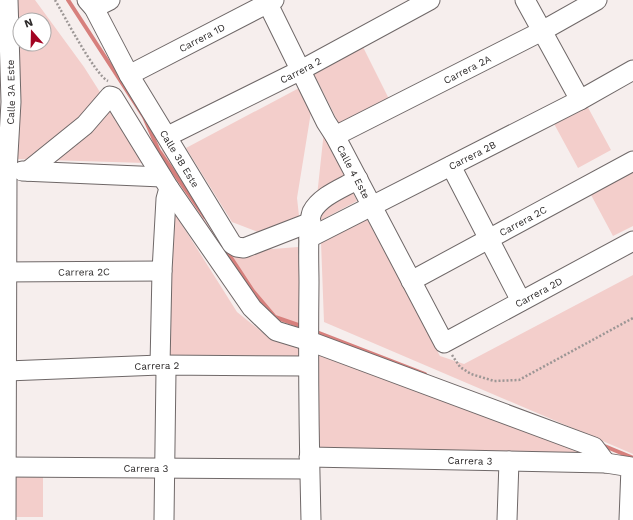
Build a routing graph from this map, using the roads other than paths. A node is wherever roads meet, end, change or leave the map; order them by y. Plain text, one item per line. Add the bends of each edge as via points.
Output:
1 (8, 0) edge
2 (430, 0) edge
3 (525, 0) edge
4 (597, 0) edge
5 (269, 1) edge
6 (97, 3) edge
7 (542, 32) junction
8 (301, 70) junction
9 (633, 70) edge
10 (129, 75) junction
11 (5, 85) edge
12 (580, 100) junction
13 (168, 136) junction
14 (336, 136) junction
15 (633, 161) edge
16 (451, 166) junction
17 (28, 171) junction
18 (4, 172) edge
19 (358, 179) junction
20 (166, 182) junction
21 (372, 205) junction
22 (310, 230) junction
23 (488, 239) junction
24 (633, 241) edge
25 (162, 271) junction
26 (3, 272) edge
27 (411, 281) junction
28 (521, 301) junction
29 (309, 338) junction
30 (444, 343) joint
31 (160, 365) junction
32 (308, 366) junction
33 (7, 371) junction
34 (4, 457) edge
35 (509, 461) junction
36 (309, 463) junction
37 (606, 463) junction
38 (159, 468) junction
39 (3, 499) edge
40 (6, 520) edge
41 (153, 520) edge
42 (164, 520) edge
43 (311, 520) edge
44 (507, 520) edge
45 (629, 520) edge

1 - 11 street, Calle 3A Este
2 - 8 street, Carrera 2
3 - 7 street
4 - 7 street, Carrera 2A
5 - 8 street, Calle 4 Este
5 - 10 street, Carrera 1D
6 - 10 street, Calle 3B Este
7 - 12 street
7 - 14 street, Carrera 2A
8 - 13 street, Carrera 2
8 - 14 street, Calle 4 Este via 326,122
9 - 12 street, Carrera 2B
10 - 13 street, Calle 3B Este
11 - 18 street, Calle 3A Este
12 - 16 street, Carrera 2B
13 - 22 street, Calle 3B Este via 232,244 244,248
14 - 19 street, Calle 4 Este
15 - 23 street, Carrera 2C
16 - 21 street, Carrera 2B
16 - 23 street
17 - 18 street
17 - 20 street
17 - 20 street via 85,124 110,96
18 - 26 street, Calle 3A Este
19 - 21 street, Calle 4 Este
19 - 22 street via 315,206 311,215
20 - 25 street
20 - 29 street via 252,308 276,331
21 - 22 street, Carrera 2B
21 - 27 street, Calle 4 Este
22 - 29 street
23 - 27 street, Carrera 2C
23 - 28 street
24 - 28 street, Carrera 2D
25 - 26 street, Carrera 2C
25 - 31 street
26 - 33 street, Calle 3A Este
27 - 30 street, Calle 4 Este
28 - 30 street, Carrera 2D
29 - 32 street
29 - 37 street via 594,447
31 - 32 street, Carrera 2
31 - 33 street, Carrera 2
31 - 38 street via 153,370
32 - 36 street
33 - 34 street, Calle 3A Este
34 - 38 street, Carrera 3
34 - 39 street, Calle 3A Este
35 - 36 street, Carrera 3
35 - 37 street, Carrera 3
35 - 44 street
36 - 38 street, Carrera 3
36 - 43 street
37 - 45 street, Carrera 3 via 631,467
38 - 41 street
38 - 42 street
39 - 40 street, Calle 3A Este

